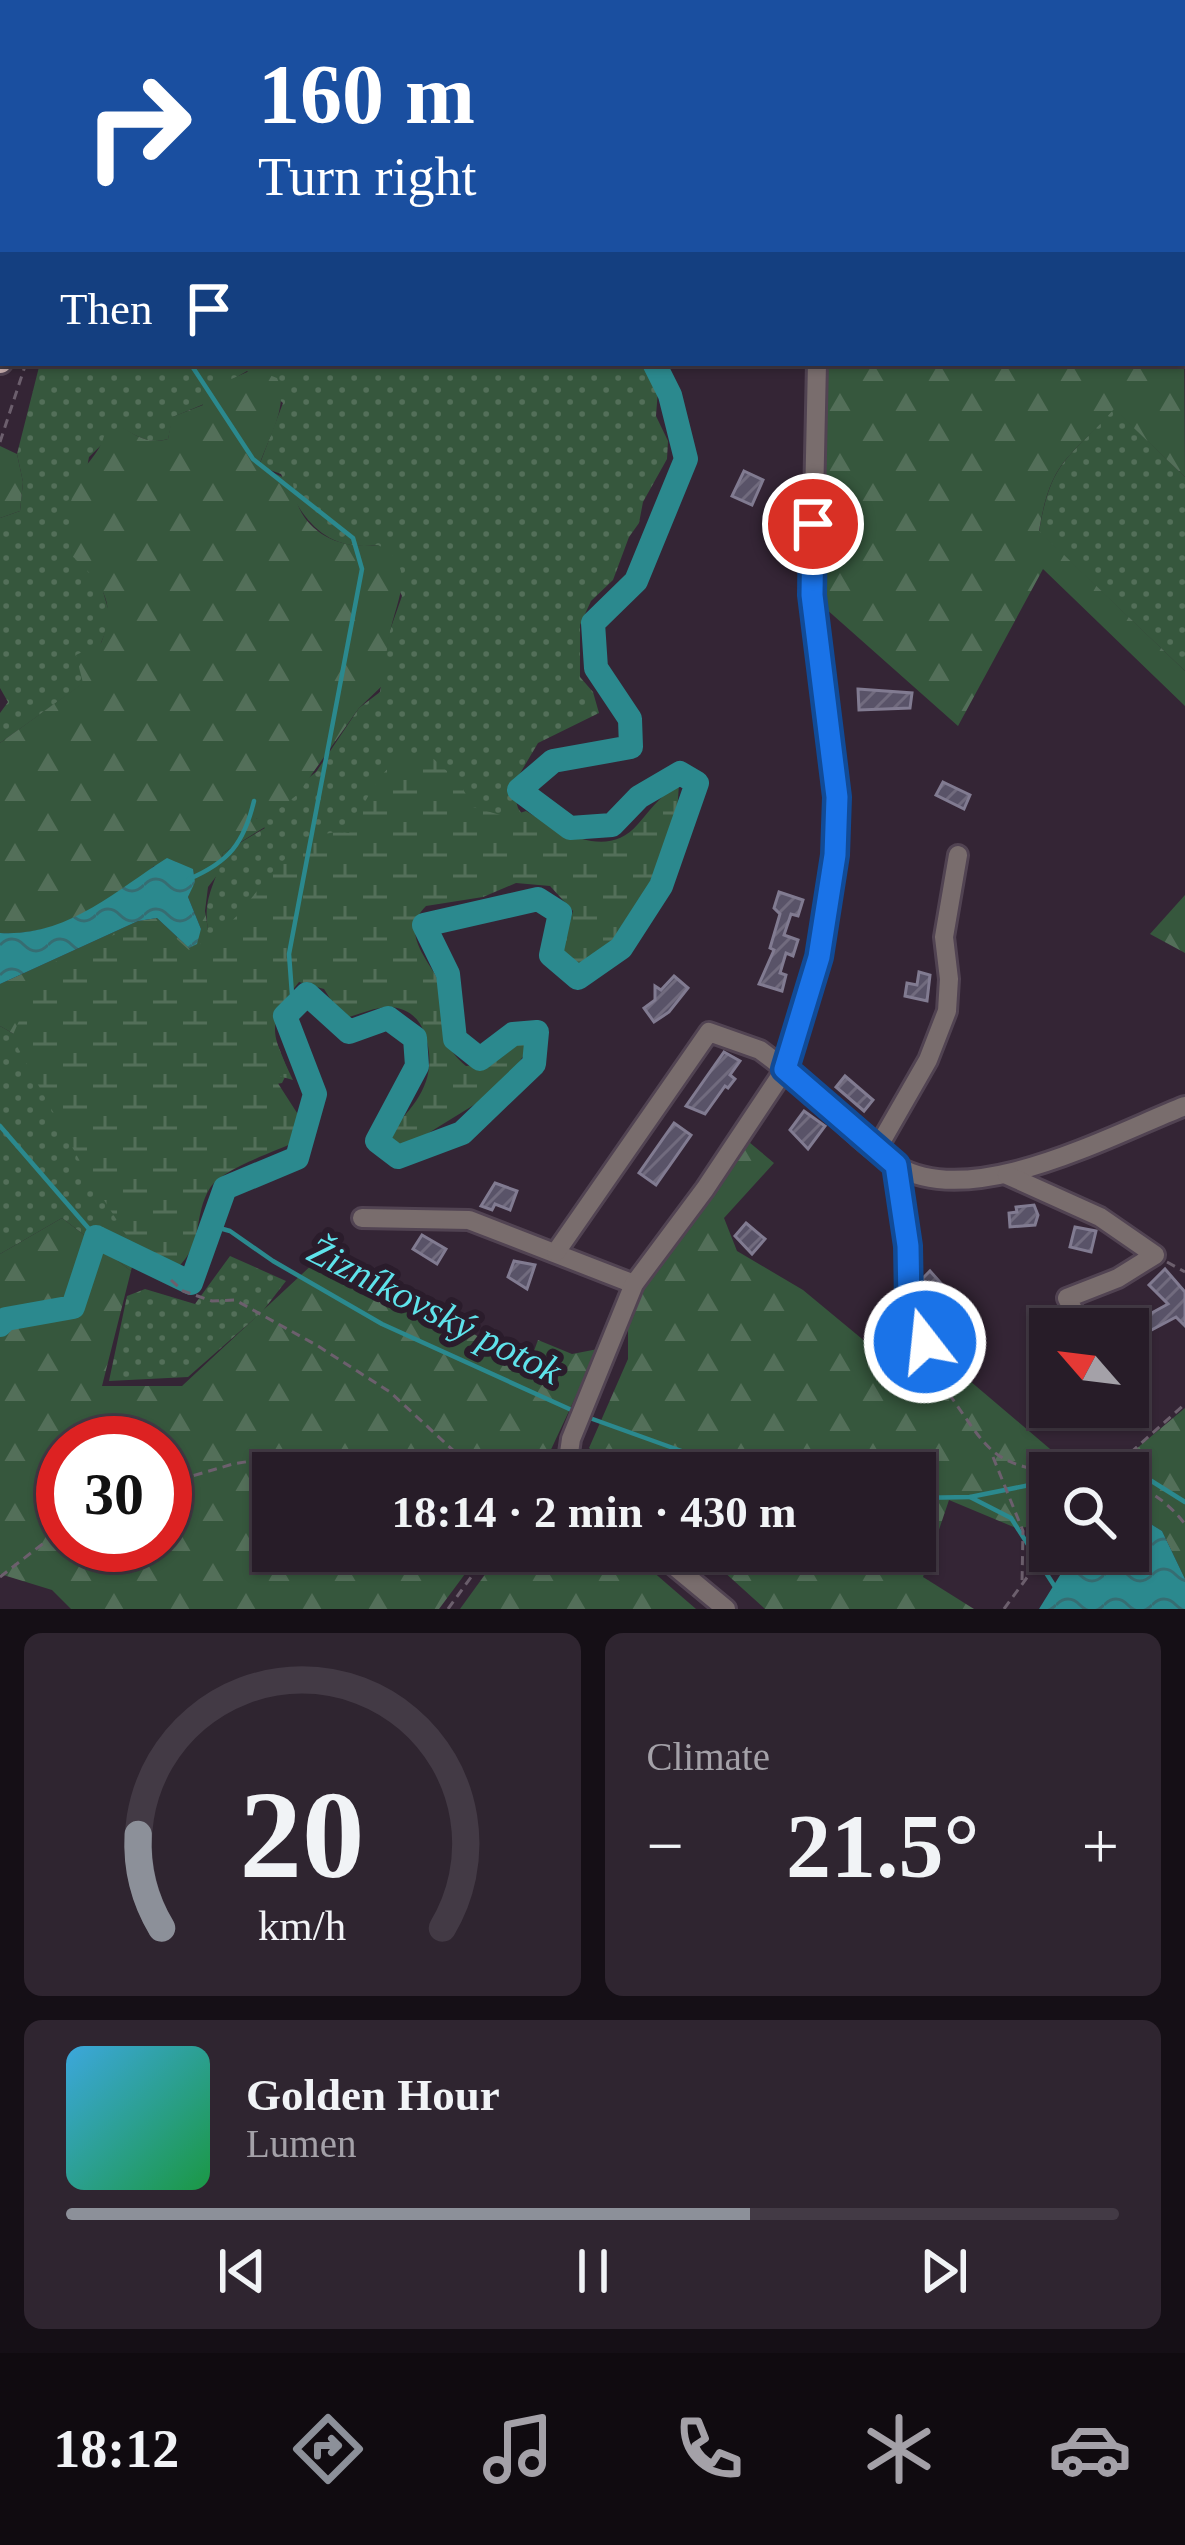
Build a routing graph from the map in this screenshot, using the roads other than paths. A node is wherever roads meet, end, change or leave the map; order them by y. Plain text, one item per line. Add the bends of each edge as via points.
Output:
1 (818, 366) edge
2 (958, 855) dead end
3 (785, 1069) junction
4 (1185, 1106) edge
5 (877, 1149) junction
6 (896, 1165) junction
7 (1007, 1175) junction
8 (362, 1218) dead end
9 (556, 1252) junction
10 (634, 1284) junction
11 (1072, 1308) edge
12 (941, 1383) road end
13 (569, 1452) edge
14 (681, 1572) edge
15 (726, 1609) edge

1 - 3 street via 812,595 837,797 835,855 819,957
2 - 5 street via 944,937 947,1011
3 - 5 street
3 - 9 street via 760,1050 709,1032
3 - 10 street
4 - 7 street
5 - 6 street
6 - 7 street via 928,1179
6 - 12 street via 909,1302
7 - 11 street via 1100,1217 1156,1255 1067,1298
8 - 9 street via 469,1220
9 - 10 street
10 - 13 street
14 - 15 street

